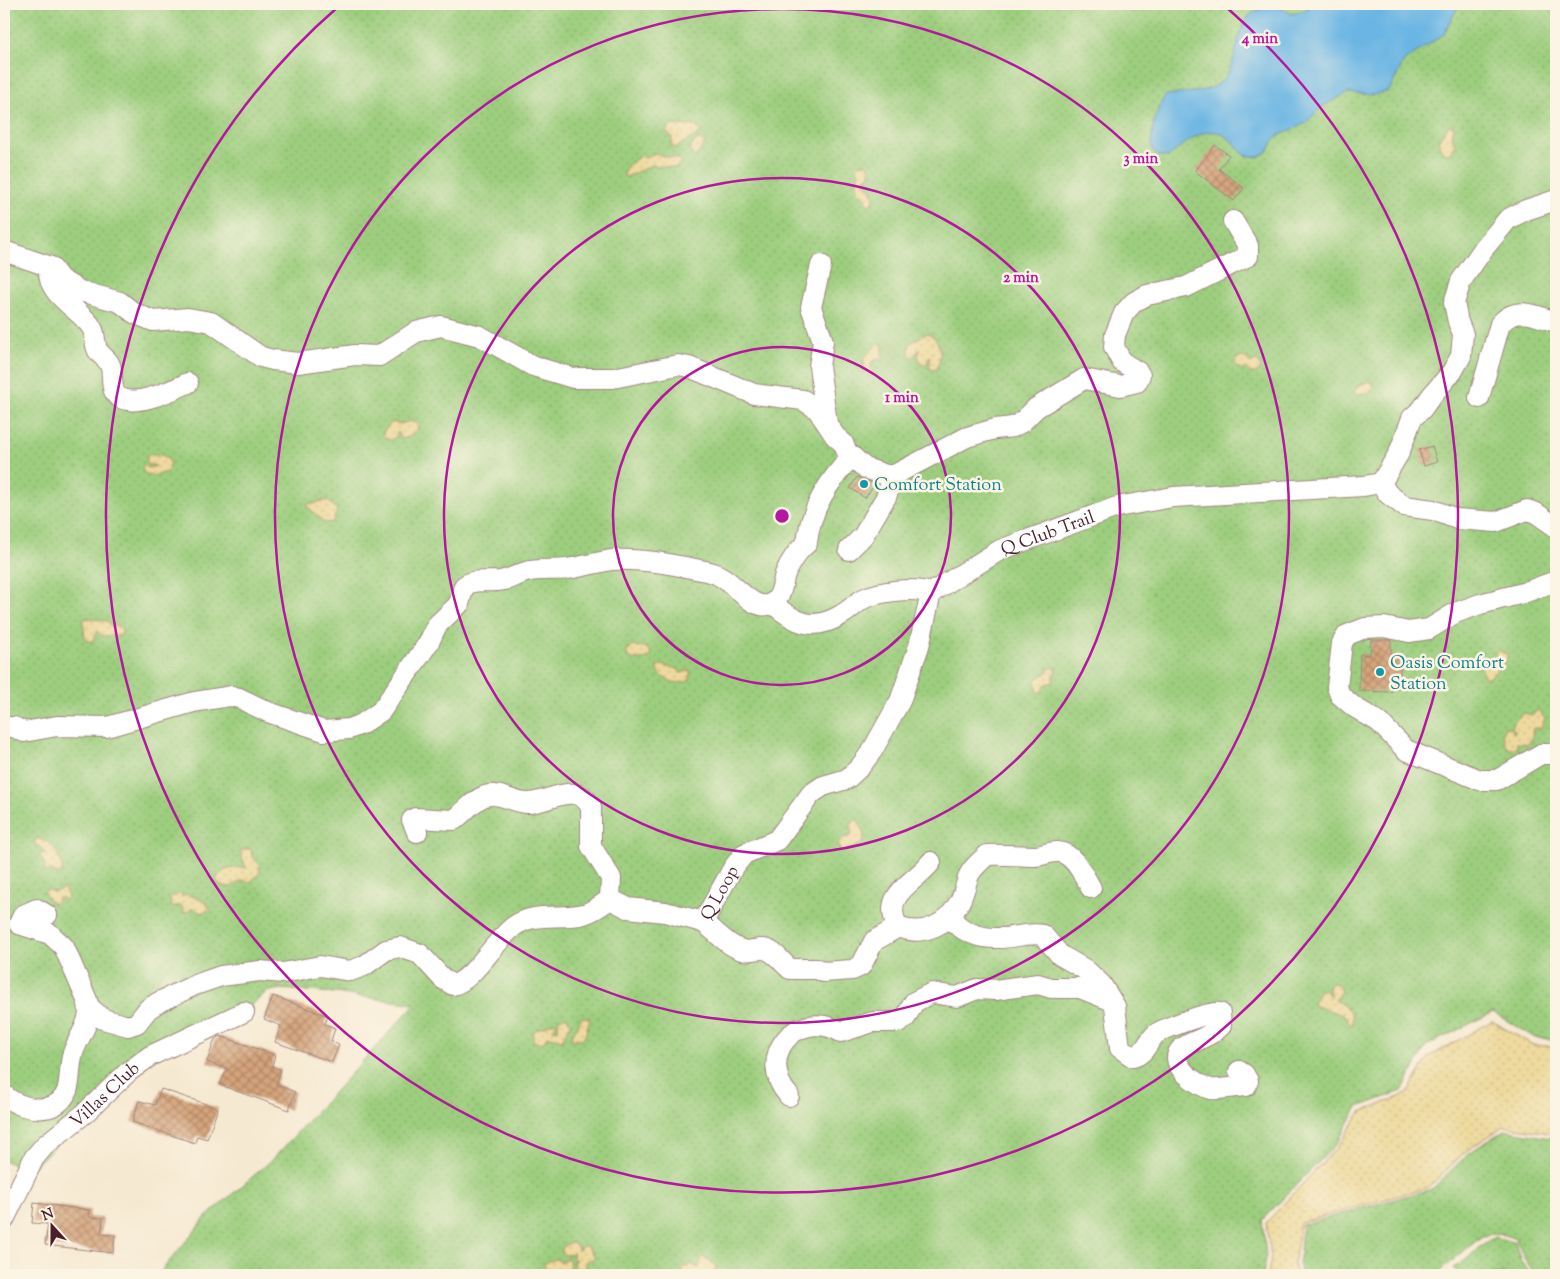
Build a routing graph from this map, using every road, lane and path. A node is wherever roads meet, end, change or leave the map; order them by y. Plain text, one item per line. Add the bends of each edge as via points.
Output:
1 (1556, 200) edge
2 (1233, 221) dead end
3 (4, 252) edge
4 (822, 265) dead end
5 (60, 279) junction
6 (1556, 322) edge
7 (188, 383) dead end
8 (1479, 398) dead end
9 (827, 423) junction
10 (852, 456) junction
11 (894, 475) junction
12 (1381, 483) junction
13 (1556, 527) edge
14 (849, 550) dead end
15 (1556, 581) edge
16 (931, 593) junction
17 (772, 603) junction
18 (4, 727) edge
19 (1556, 754) edge
20 (417, 832) dead end
21 (931, 862) dead end
22 (1091, 888) dead end
23 (610, 899) junction
24 (46, 915) dead end
25 (950, 916) junction
26 (703, 922) junction
27 (898, 927) junction
28 (1110, 1000) junction
29 (90, 1008) junction
30 (244, 1012) dead end
31 (1239, 1072) dead end
32 (4, 1095) edge
33 (789, 1096) dead end
34 (4, 1220) edge

1 - 12 street via 1508,219 1461,281 1454,303 1463,334 1461,356 1452,372 1412,418 1399,453
2 - 11 street via 1248,246 1248,256 1186,287 1147,295 1124,312 1114,346 1122,362 1138,372 1137,382 1120,386 1084,378 1036,408 1013,427 996,428 967,437
3 - 5 street via 51,267
4 - 9 street via 811,307 823,341 819,366
5 - 7 street via 50,268 52,285 92,329 99,352 110,364 118,397 138,400
5 - 9 street via 80,291 120,302 153,321 188,318 211,322 255,353 274,360 298,363 355,355 379,356 416,332 430,327 449,327 480,336 547,372 573,378 613,378 678,366 689,367 754,394 803,400
6 - 8 street via 1524,312 1508,316 1500,324
9 - 10 street
10 - 11 street via 865,468
10 - 17 street via 822,495 811,517 807,543 789,567 780,593
11 - 14 street via 886,497 863,536
12 - 13 street via 1388,494 1404,506 1433,510 1457,519 1496,522 1527,510 1536,512
12 - 16 street, Q Club Trail via 1173,497 1117,508 1000,550
15 - 19 street via 1480,604 1429,629 1409,632 1384,627 1365,628 1347,634 1342,644 1337,687 1340,695 1354,708 1379,722 1406,750 1480,780 1497,780 1541,754
16 - 17 street via 919,589 864,599 840,616 820,624 806,624 789,618
16 - 26 street, Q Loop via 919,646 900,701 872,750 847,778 811,794 776,840 744,854
17 - 18 street via 754,604 719,575 653,563 614,560 568,569 525,572 506,580 477,580 464,586 459,604 437,625 429,642 381,711 349,729 324,731 231,696 194,702 107,727 57,726 24,732
20 - 23 street via 412,820 415,818 454,820 476,801 489,795 524,803 559,794 579,796 591,806 590,846 611,878
21 - 27 street via 899,891 892,914
22 - 25 street via 1076,864 1065,854 988,855 969,876 960,901
23 - 26 street via 628,908 665,912
23 - 29 street via 581,915 522,921 506,933 458,984 443,979 420,954 400,947 386,950 364,966 350,971 320,966 283,973 260,971 220,976 159,1002 148,1009 137,1023 128,1026 103,1019
24 - 29 street via 37,909 23,915 20,924 50,934 64,947
25 - 27 street via 925,930
25 - 28 street via 961,928 992,938 1028,933 1043,935 1060,955 1095,978
26 - 27 street, Q Loop via 721,939 742,950 764,948 790,969 818,969 823,972 852,970 861,966 874,941
28 - 31 street via 1115,1006 1120,1048 1133,1057 1139,1056 1159,1032 1208,1012 1220,1012 1221,1026 1205,1039 1182,1048 1179,1064 1182,1071 1212,1089 1246,1086 1247,1077
28 - 33 street via 1080,988 1044,985 978,989 957,996 932,994 914,1002 906,1018 900,1022 873,1022 841,1032 832,1027 807,1025 794,1032 779,1050 778,1080
29 - 32 street via 88,1022 72,1054 69,1083 62,1099 37,1109 18,1105
30 - 34 street, Villas Club via 150,1056 128,1072 34,1158

